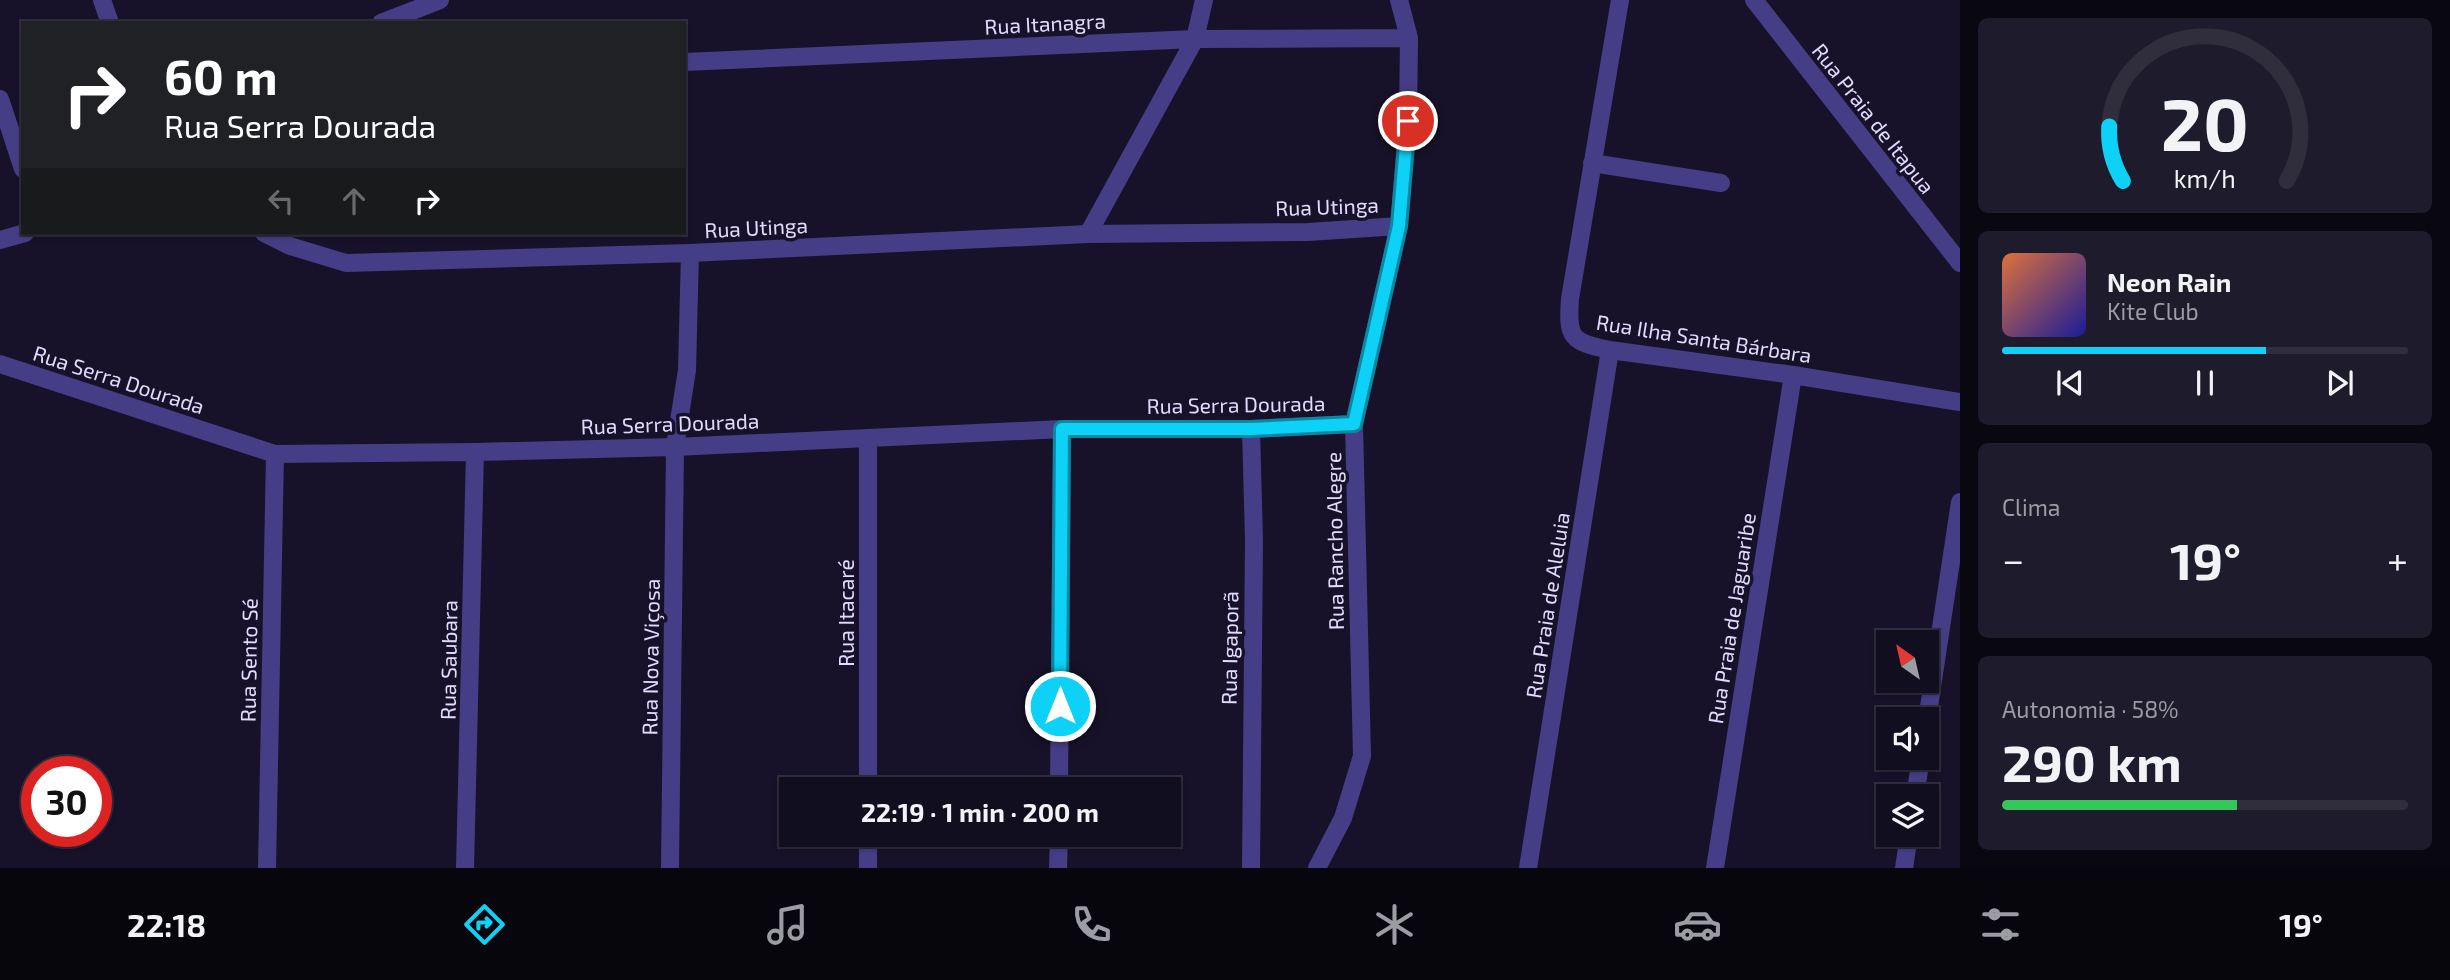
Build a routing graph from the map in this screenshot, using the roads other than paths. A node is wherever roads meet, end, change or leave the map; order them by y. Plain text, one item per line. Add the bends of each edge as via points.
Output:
1 (102, 0) edge
2 (440, 0) edge
3 (1204, 0) edge
4 (1399, 0) edge
5 (1620, 0) edge
6 (1754, 0) edge
7 (419, 15) edge
8 (109, 21) edge
9 (390, 21) edge
10 (1409, 38) junction
11 (1195, 39) junction
12 (686, 62) edge
13 (0, 99) edge
14 (21, 163) edge
15 (1592, 163) junction
16 (1721, 183) dead end
17 (1399, 226) junction
18 (21, 234) edge
19 (1088, 234) junction
20 (268, 235) edge
21 (0, 240) edge
22 (690, 253) junction
23 (1960, 263) edge
24 (1610, 349) junction
25 (0, 364) edge
26 (1793, 374) junction
27 (1960, 402) edge
28 (1354, 424) junction
29 (1062, 429) junction
30 (1251, 429) junction
31 (868, 438) junction
32 (675, 447) junction
33 (475, 453) junction
34 (275, 454) junction
35 (1960, 502) edge
36 (1929, 707) edge
37 (868, 777) edge
38 (1059, 777) edge
39 (868, 847) edge
40 (1059, 847) edge
41 (1907, 847) edge
42 (267, 868) edge
43 (466, 868) edge
44 (670, 868) edge
45 (868, 868) edge
46 (1058, 868) edge
47 (1251, 868) edge
48 (1317, 868) edge
49 (1528, 868) edge
50 (1715, 868) edge
51 (1904, 868) edge

1 - 8 street
2 - 7 street
3 - 11 street
4 - 10 street, Rua Rancho Alegre
5 - 15 street, Rua Ilha Santa Bárbara
6 - 23 street, Rua Praia de Itapua
7 - 9 street
10 - 11 street, Rua Itanagra
10 - 17 street, Rua Rancho Alegre
11 - 12 street, Rua Itanagra
11 - 19 street
13 - 14 street
15 - 16 street
15 - 24 street, Rua Ilha Santa Bárbara via 1568,323 1578,339
17 - 19 street, Rua Utinga via 1308,232
17 - 28 street, Rua Rancho Alegre
18 - 21 street
19 - 22 street, Rua Utinga
20 - 22 street, Rua Utinga via 346,262
22 - 32 street, Rua Nova Viçosa via 687,370
24 - 26 street, Rua Ilha Santa Bárbara
24 - 49 street, Rua Praia de Aleluia
25 - 34 street, Rua Serra Dourada
26 - 27 street, Rua Ilha Santa Bárbara
26 - 50 street, Rua Praia de Jaguaribe
28 - 30 street, Rua Serra Dourada
28 - 48 street, Rua Rancho Alegre via 1362,756 1343,818
29 - 30 street, Rua Serra Dourada
29 - 31 street, Rua Serra Dourada
29 - 38 street
30 - 47 street, Rua Igaporã
31 - 32 street, Rua Serra Dourada
31 - 37 street, Rua Itacaré
32 - 33 street, Rua Serra Dourada
32 - 44 street, Rua Nova Viçosa
33 - 34 street, Rua Serra Dourada
33 - 43 street, Rua Saubara
34 - 42 street, Rua Sento Sé
35 - 36 street
39 - 45 street
40 - 46 street
41 - 51 street

